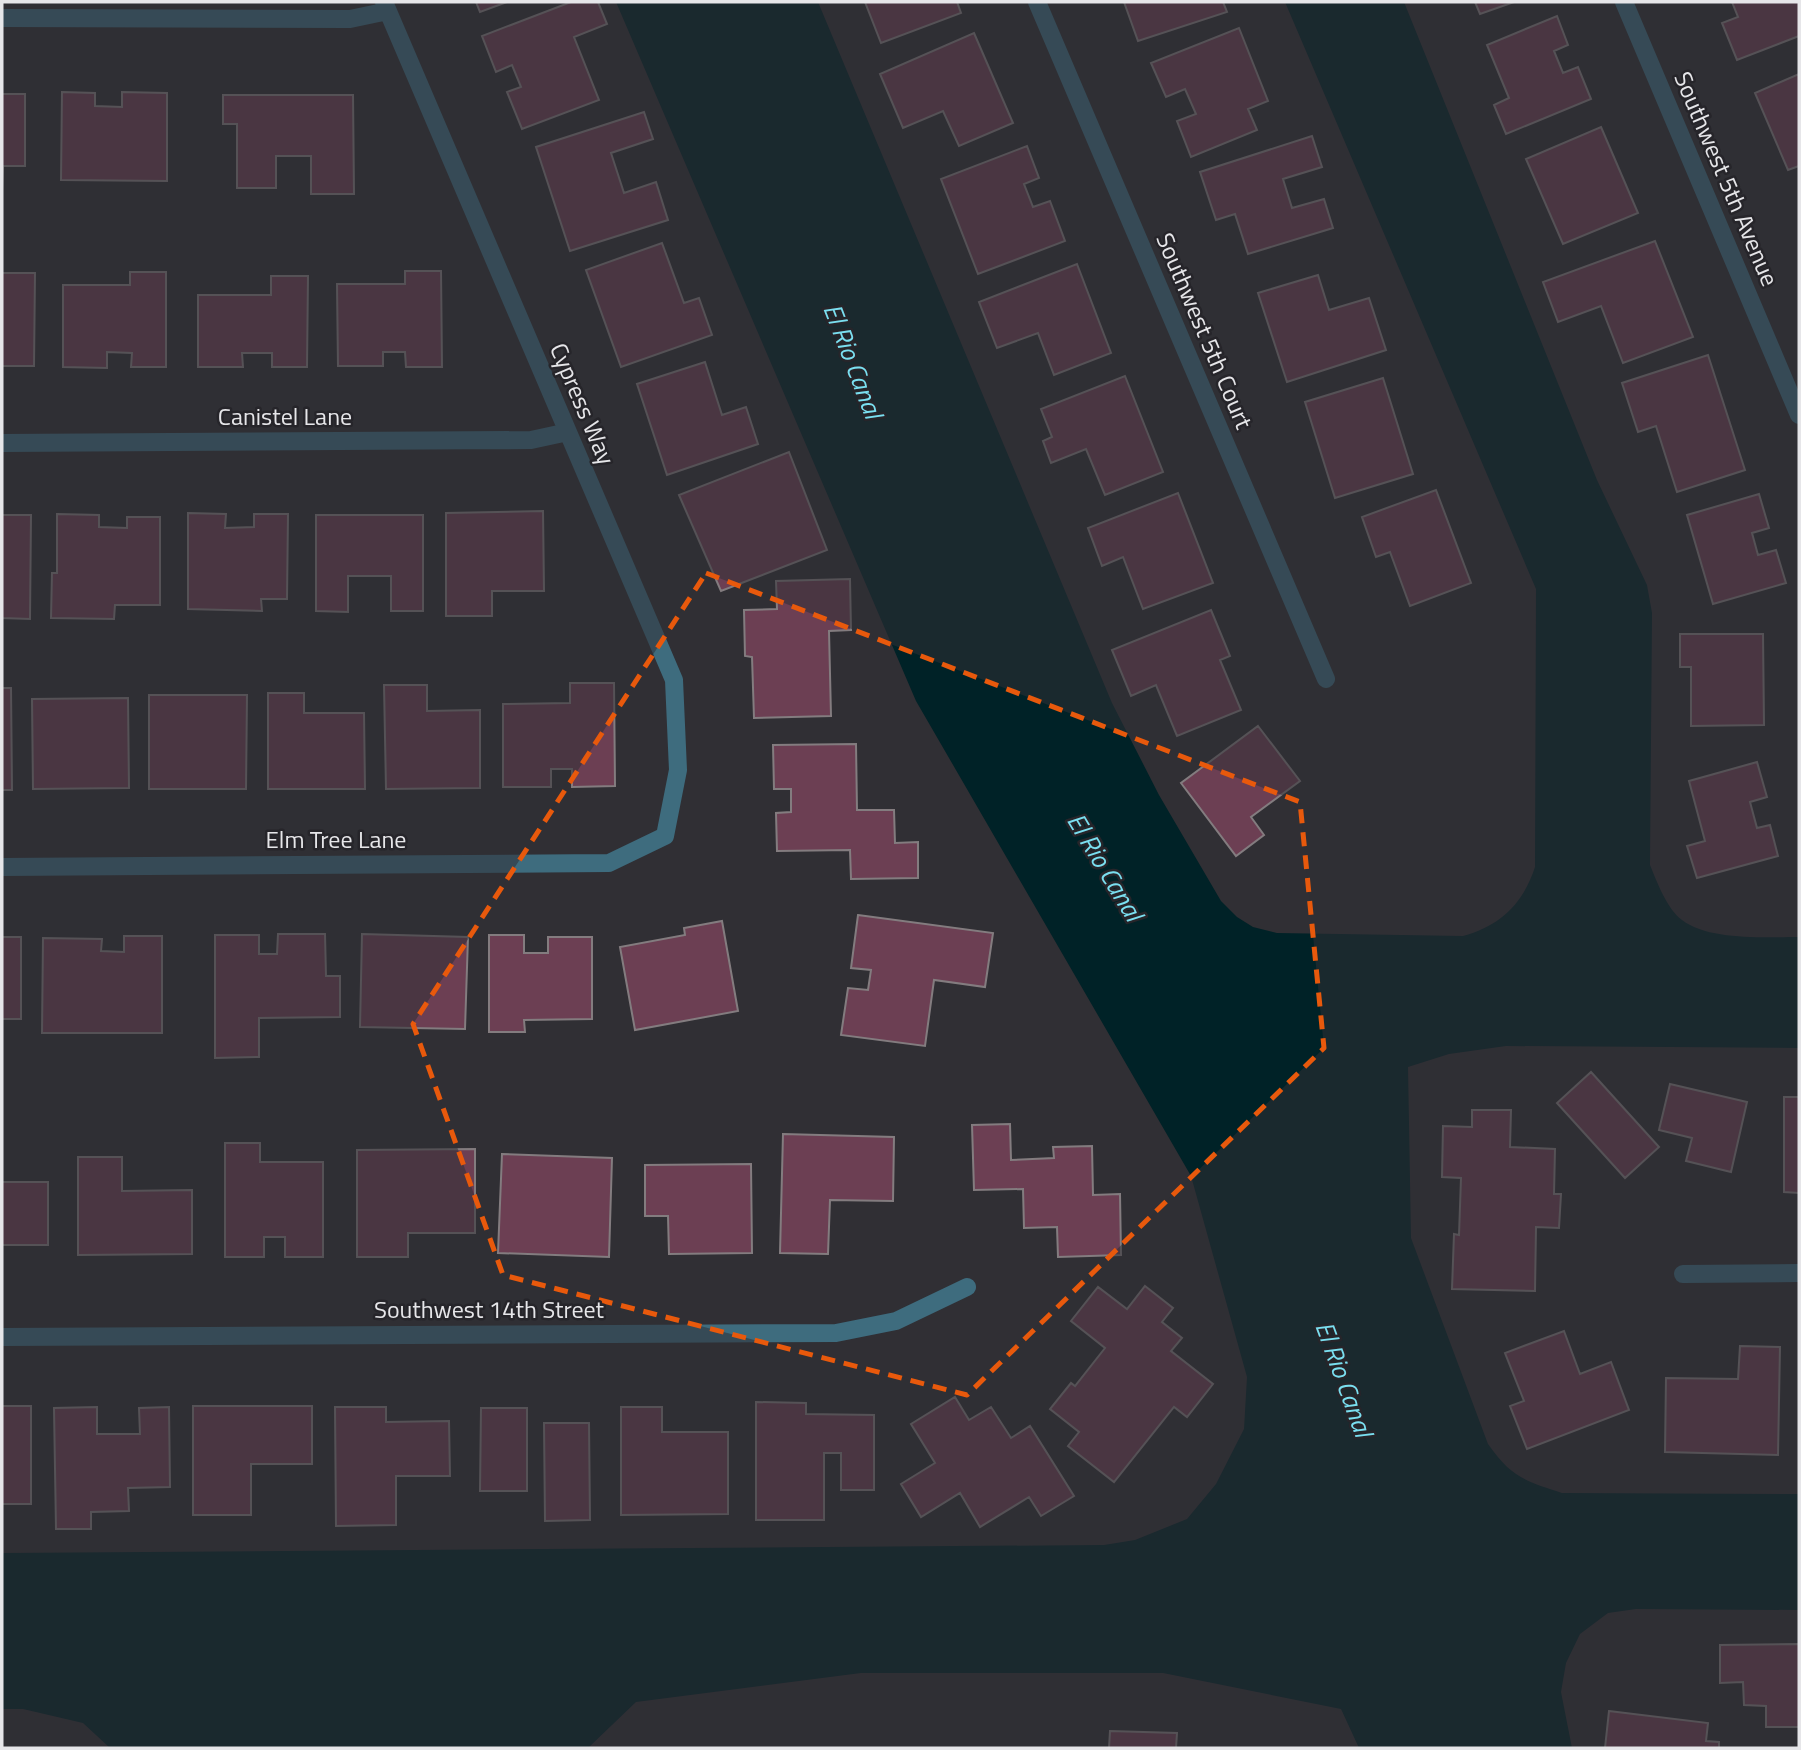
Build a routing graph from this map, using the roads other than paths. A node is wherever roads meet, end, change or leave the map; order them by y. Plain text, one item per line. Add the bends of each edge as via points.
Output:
1 (1037, 2) edge
2 (1624, 2) edge
3 (386, 7) edge
4 (2, 18) edge
5 (1799, 415) edge
6 (568, 432) junction
7 (2, 443) edge
8 (1326, 679) dead end
9 (665, 836) joint
10 (2, 867) edge
11 (1799, 1273) edge
12 (1683, 1274) dead end
13 (967, 1287) dead end
14 (2, 1337) edge

1 - 8 street, Southwest 5th Court
2 - 5 street, Southwest 5th Avenue
3 - 4 street via 350,19
3 - 6 street, Cypress Way
6 - 7 street, Canistel Lane via 531,440
6 - 9 street, Cypress Way via 674,680 678,770
9 - 10 street, Elm Tree Lane via 610,863
11 - 12 street
13 - 14 street, Southwest 14th Street via 896,1321 836,1333

